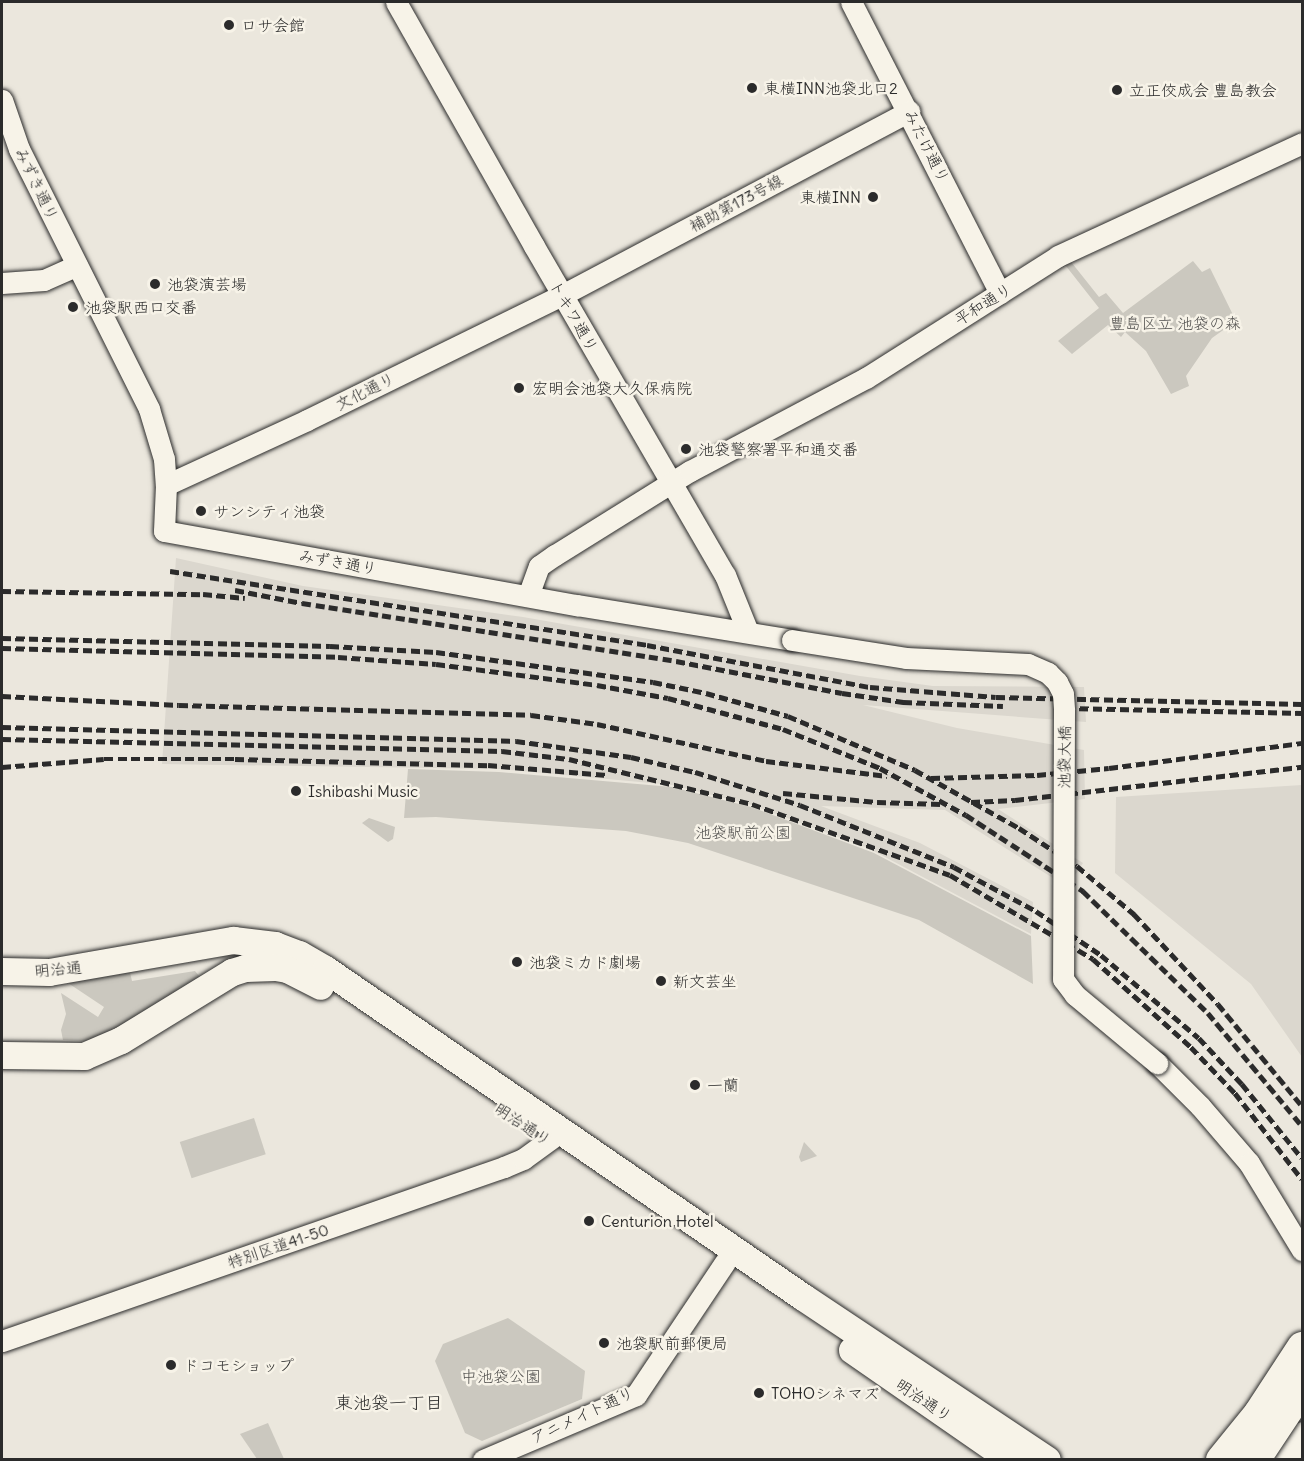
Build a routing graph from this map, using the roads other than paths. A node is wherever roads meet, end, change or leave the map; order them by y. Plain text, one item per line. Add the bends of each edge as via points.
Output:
1 (396, 2) edge
2 (851, 2) edge
3 (2, 100) edge
4 (909, 111) junction
5 (1302, 143) edge
6 (77, 265) junction
7 (2, 283) edge
8 (1000, 293) junction
9 (562, 295) junction
10 (672, 483) junction
11 (166, 485) junction
12 (528, 596) junction
13 (748, 632) junction
14 (792, 640) joint
15 (186, 950) junction
16 (114, 962) joint
17 (2, 971) edge
18 (215, 982) junction
19 (2, 1054) edge
20 (556, 1136) junction
21 (1302, 1250) edge
22 (725, 1262) junction
23 (2, 1341) edge
24 (1302, 1347) edge
25 (1302, 1389) edge
26 (1302, 1435) edge
27 (483, 1460) edge
28 (1011, 1460) edge
29 (1047, 1460) edge
30 (1221, 1460) edge
31 (1255, 1460) edge
32 (1287, 1460) edge

1 - 9 street, トキワ通り
2 - 4 street, みたけ通り
3 - 6 street, みずき通り via 19,150
4 - 8 street, みたけ通り
4 - 9 street, 補助第173号線
5 - 8 street, 平和通り via 1062,254
6 - 7 street via 44,280
6 - 11 street, みずき通り via 148,409 161,443
8 - 10 street, 平和通り via 866,378
9 - 10 street, トキワ通り
9 - 11 street, 文化通り
10 - 12 street, 平和通り via 539,566
10 - 13 street, トキワ通り via 725,575
11 - 12 street, みずき通り via 164,531
12 - 13 street, みずき通り
13 - 14 street, みずき通り
14 - 21 street, 池袋大橋, bridge via 906,658 1028,664 1057,682 1064,710 1063,978 1075,995 1200,1106 1249,1162
15 - 16 main road, 明治通り
15 - 18 main road via 211,958 218,972
15 - 20 main road, 明治通り via 246,940 299,954
16 - 17 main road, 明治通 via 49,972
18 - 19 main road, 明治通り via 121,1040 84,1056
18 - 20 main road, 明治通り via 251,967 275,967 301,975
20 - 22 main road, 明治通り
20 - 23 street, 特別区道41-50 via 524,1159 504,1167
20 - 29 main road, 明治通り
22 - 27 street, アニメイト通り via 636,1395
22 - 28 main road, 明治通り
24 - 30 highway, bridge via 1259,1413
25 - 31 highway, bridge
26 - 32 main road

